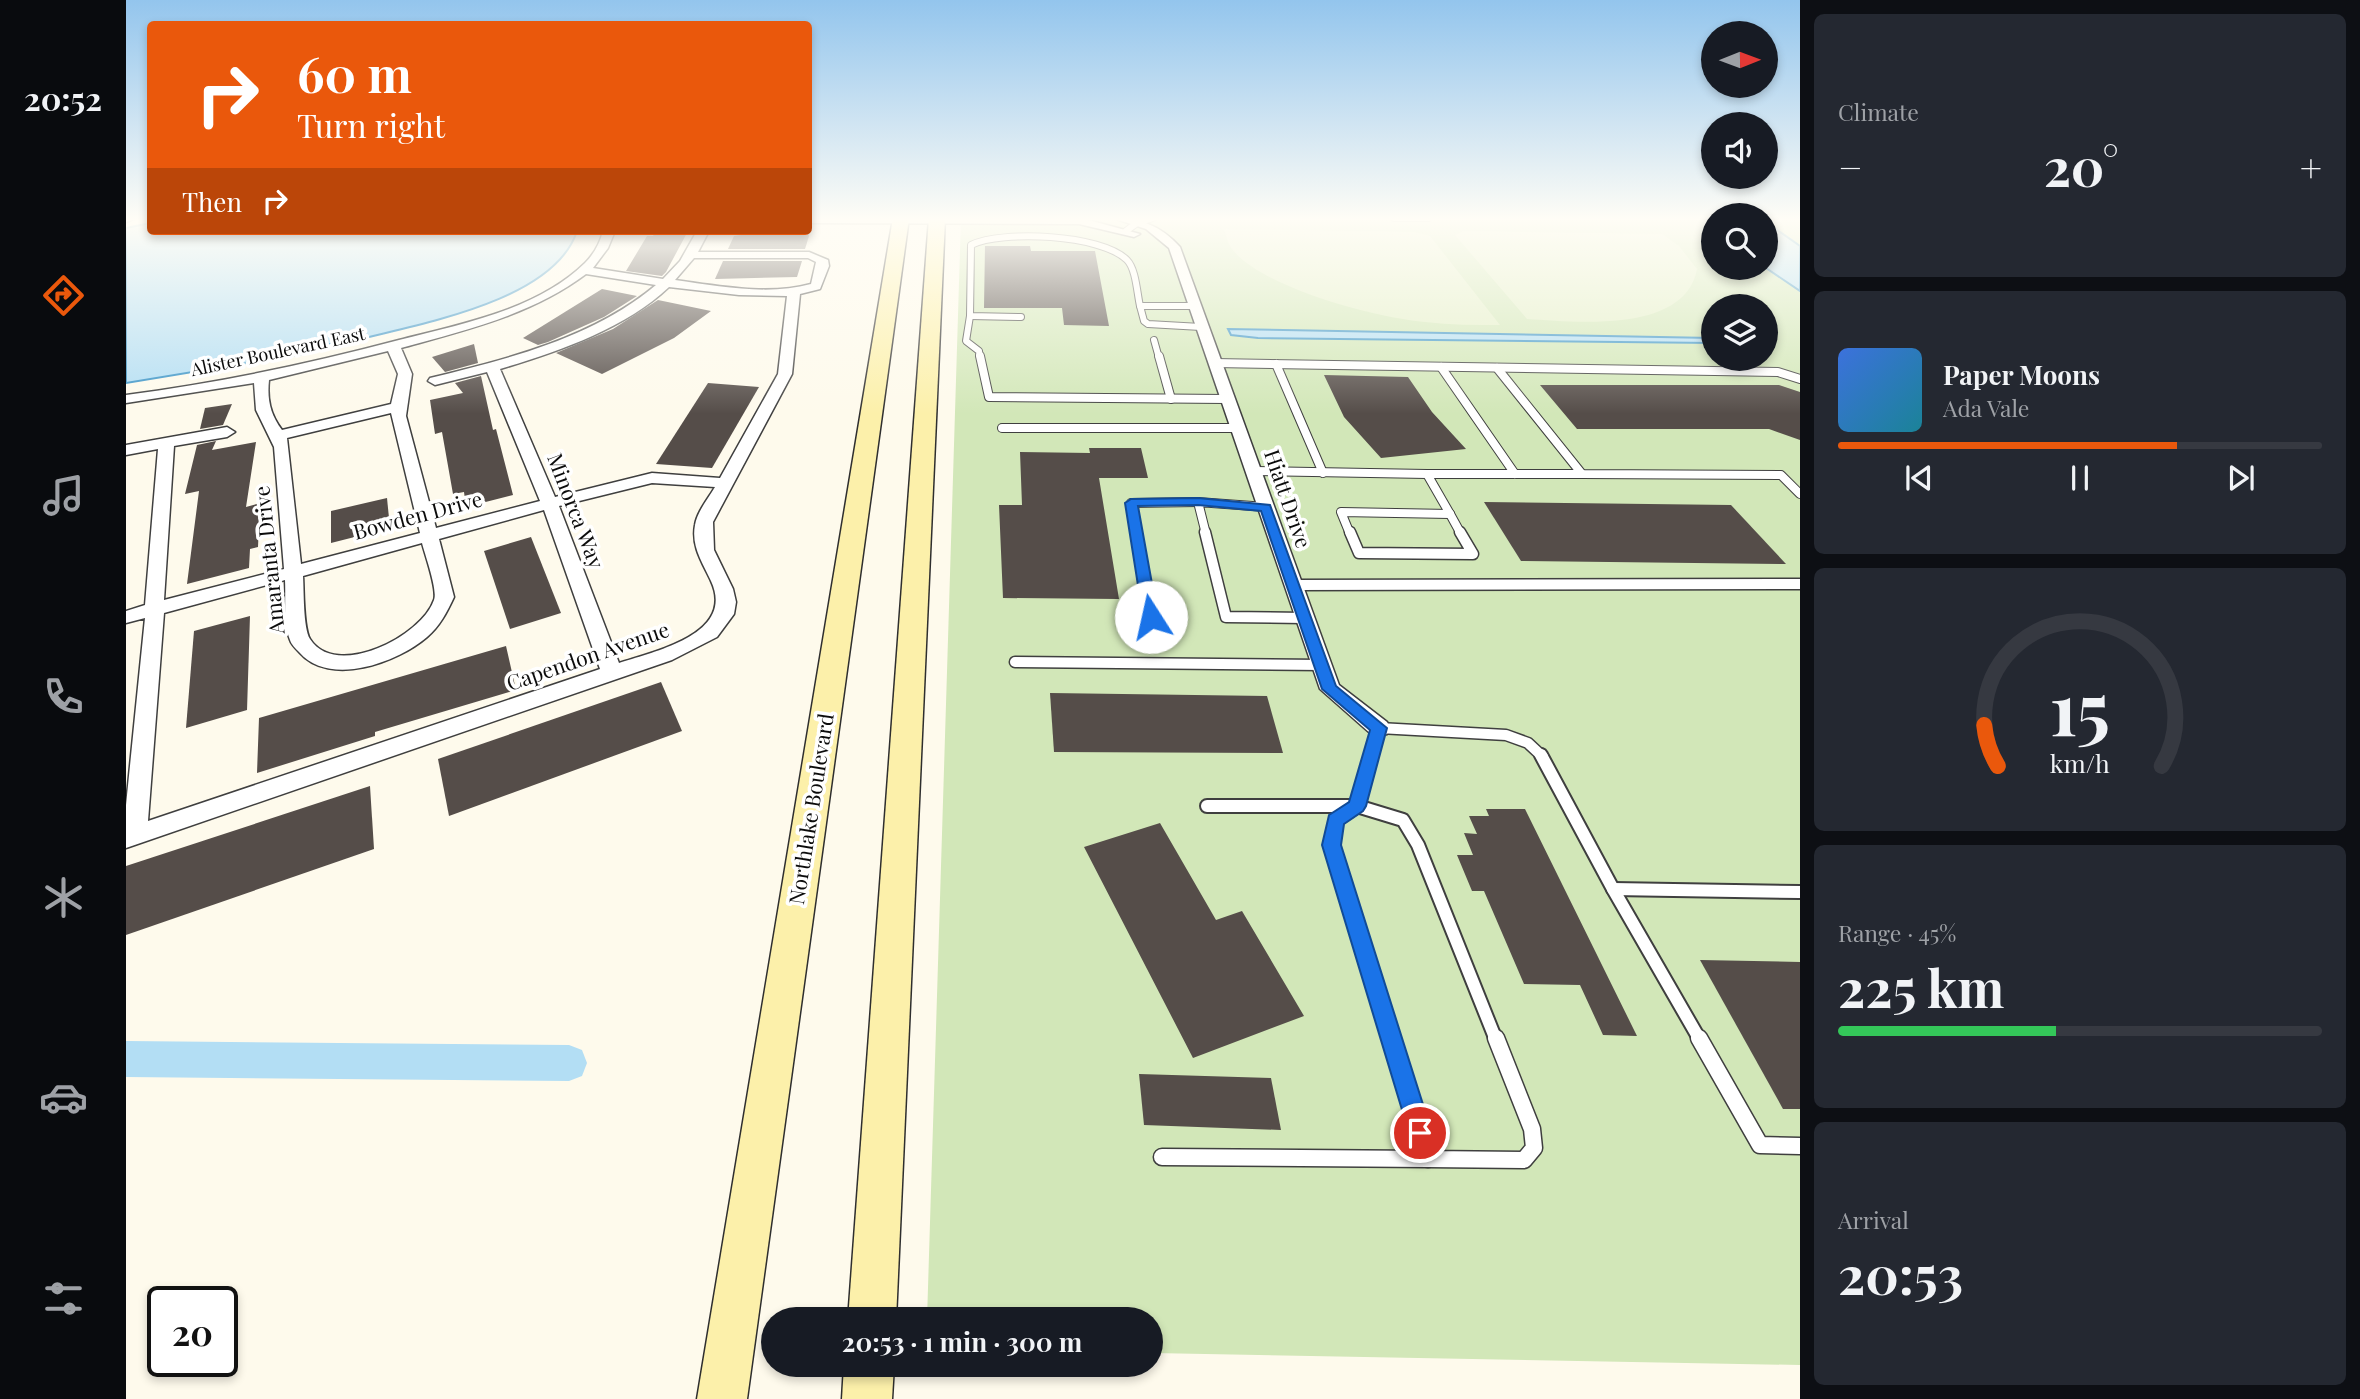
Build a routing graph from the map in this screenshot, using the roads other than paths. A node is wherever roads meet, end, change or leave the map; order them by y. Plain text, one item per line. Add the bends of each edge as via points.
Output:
1 (564, 283) edge
2 (662, 283) edge
3 (680, 283) edge
4 (817, 283) edge
5 (891, 283) edge
6 (933, 283) edge
7 (970, 283) edge
8 (1135, 283) edge
9 (1186, 283) edge
10 (794, 292) junction
11 (1140, 306) junction
12 (1194, 306) junction
13 (970, 316) junction
14 (1021, 317) dead end
15 (1201, 327) junction
16 (1154, 340) dead end
17 (393, 346) junction
18 (1214, 363) junction
19 (1276, 364) junction
20 (492, 367) junction
21 (1441, 367) junction
22 (1497, 368) junction
23 (262, 377) junction
24 (1800, 379) edge
25 (435, 381) dead end
26 (1171, 399) junction
27 (1227, 399) junction
28 (126, 400) edge
29 (398, 407) junction
30 (1002, 428) dead end
31 (1237, 428) junction
32 (227, 432) dead end
33 (279, 435) junction
34 (166, 443) junction
35 (126, 450) edge
36 (1254, 471) junction
37 (1323, 472) junction
38 (1427, 474) junction
39 (1515, 474) junction
40 (1581, 474) junction
41 (724, 483) junction
42 (1800, 494) edge
43 (1198, 502) junction
44 (550, 504) junction
45 (1266, 507) junction
46 (1450, 514) junction
47 (430, 537) junction
48 (293, 574) junction
49 (1800, 584) edge
50 (1293, 585) junction
51 (155, 609) junction
52 (126, 617) edge
53 (1151, 617) dead end
54 (1304, 618) junction
55 (1015, 662) dead end
56 (1322, 665) junction
57 (612, 673) junction
58 (1379, 728) junction
59 (1208, 806) dead end
60 (1357, 806) junction
61 (130, 837) edge
62 (1613, 889) junction
63 (1800, 892) edge
64 (1800, 1146) edge
65 (1162, 1157) dead end
66 (1428, 1159) junction
67 (873, 1307) edge
68 (724, 1387) edge

1 - 17 street, Alister Boulevard East via 492,317
2 - 20 street via 584,333
3 - 10 street
4 - 10 street
5 - 68 main road, Northlake Boulevard
6 - 67 main road
7 - 13 lane
8 - 11 lane
9 - 12 street, Hiatt Drive
10 - 41 street, Capendon Avenue via 785,374
11 - 12 lane
11 - 15 lane via 1148,324
12 - 15 street, Hiatt Drive
13 - 14 lane
13 - 26 lane via 966,341 979,351 989,397
15 - 18 street, Hiatt Drive
16 - 26 lane
17 - 23 street, Alister Boulevard East
17 - 29 street, Amaranta Drive via 405,374
18 - 19 lane
18 - 27 street, Hiatt Drive
19 - 21 lane
19 - 37 lane
20 - 25 street
20 - 44 street, Minorca Way
21 - 22 lane
21 - 39 lane
22 - 24 lane via 1778,372
22 - 40 lane
23 - 28 street, Alister Boulevard East
23 - 33 street, Amaranta Drive via 264,414
26 - 27 lane
27 - 31 street, Hiatt Drive
29 - 33 street
29 - 47 street, Amaranta Drive
30 - 31 lane
31 - 36 street, Hiatt Drive
32 - 34 street
33 - 48 street, Amaranta Drive
34 - 35 street
34 - 51 street
36 - 37 lane
36 - 45 street, Hiatt Drive
37 - 38 lane
38 - 39 lane
38 - 46 lane
39 - 40 lane
40 - 42 lane via 1781,475
41 - 44 street, Bowden Drive via 639,480
41 - 57 street, Capendon Avenue via 702,534 708,561 726,595 723,618 687,647
43 - 45 lane
43 - 53 lane via 1131,503
43 - 54 lane via 1226,617
44 - 47 street, Bowden Drive
44 - 57 street, Minorca Way
45 - 50 street, Hiatt Drive
46 - 46 lane via 1355,512 1341,512 1359,553 1473,554
47 - 48 street, Bowden Drive
47 - 48 street, Amaranta Drive via 443,606 419,635 372,658 325,661 304,650
48 - 51 street, Bowden Drive
49 - 50 lane
50 - 54 street, Hiatt Drive
51 - 52 street, Bowden Drive
51 - 61 street
54 - 56 street, Hiatt Drive
55 - 56 lane
56 - 58 street, Hiatt Drive via 1330,689
57 - 61 street, Capendon Avenue
58 - 60 lane
58 - 62 lane via 1506,735 1528,743 1543,757
59 - 60 lane
60 - 66 lane via 1336,820 1331,845
60 - 66 lane via 1403,820 1418,845 1532,1129 1534,1148 1524,1160
62 - 63 lane
62 - 64 lane via 1760,1145
65 - 66 lane

